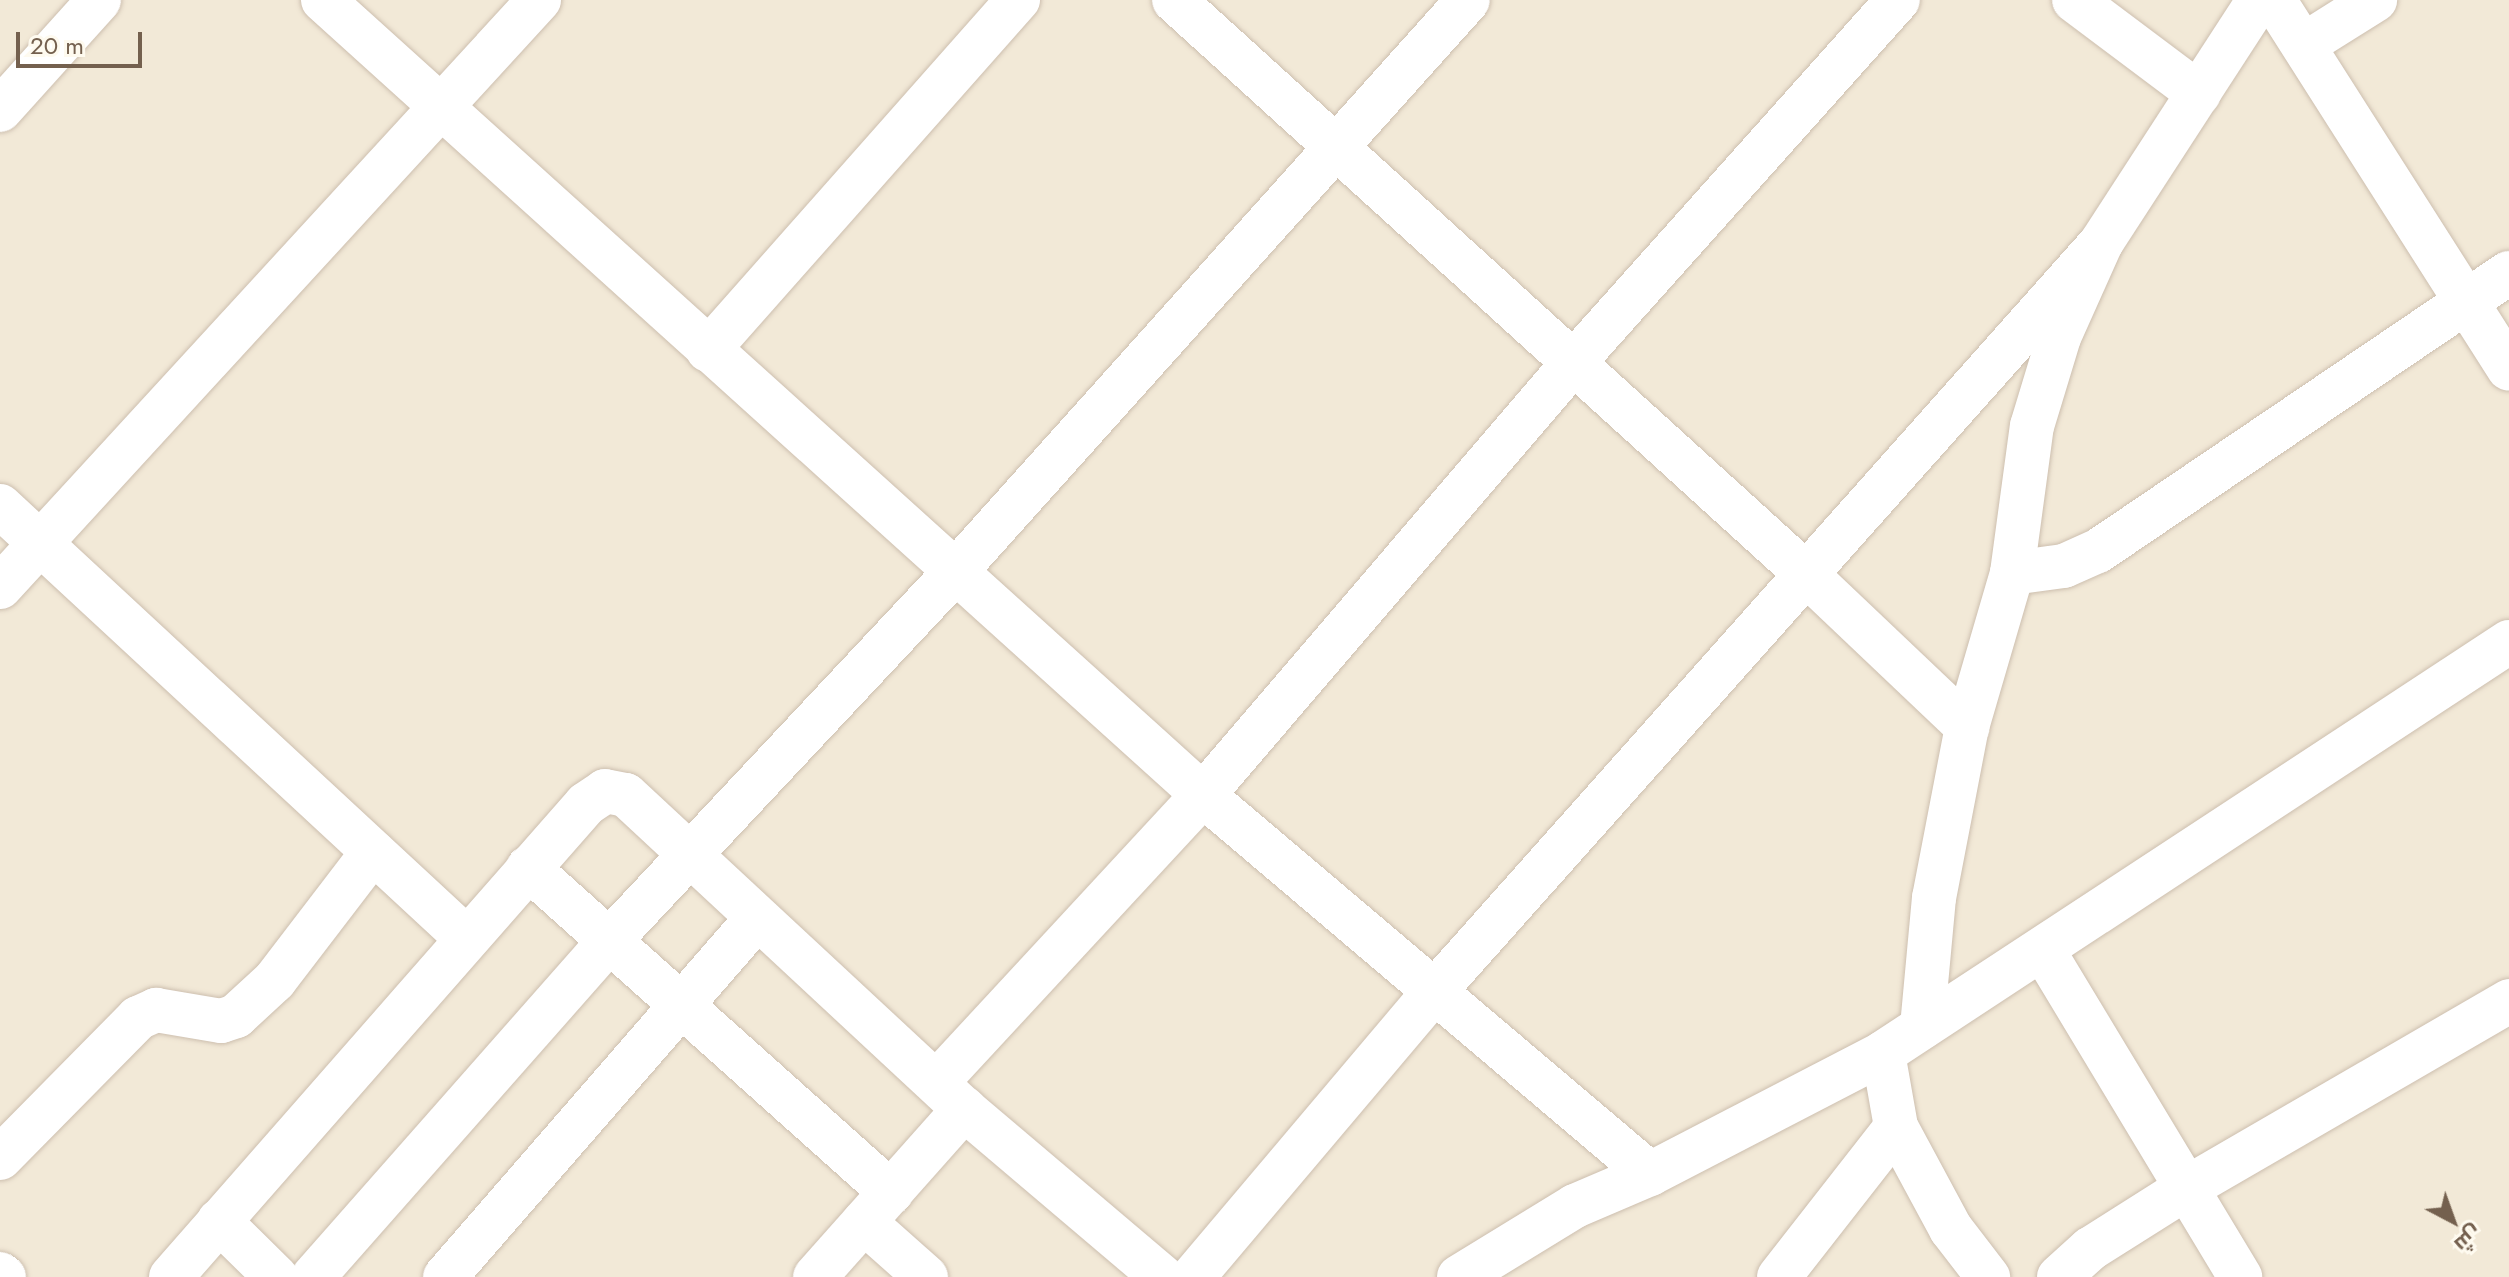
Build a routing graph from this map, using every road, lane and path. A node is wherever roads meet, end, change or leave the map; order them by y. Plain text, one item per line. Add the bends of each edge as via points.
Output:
1 (99, 0) edge
2 (323, 0) edge
3 (539, 0) edge
4 (1018, 0) edge
5 (1174, 0) edge
6 (1468, 0) edge
7 (1898, 0) edge
8 (2074, 0) edge
9 (2259, 0) edge
10 (2274, 0) edge
11 (2375, 0) edge
12 (2305, 44) junction
13 (2199, 94) junction
14 (443, 108) junction
15 (0, 110) edge
16 (1336, 147) junction
17 (2101, 243) junction
18 (2509, 273) edge
19 (2467, 299) junction
20 (708, 350) junction
21 (1574, 362) junction
22 (2509, 369) edge
23 (0, 506) edge
24 (39, 542) junction
25 (955, 572) junction
26 (1805, 573) junction
27 (2012, 573) junction
28 (0, 587) edge
29 (2509, 642) edge
30 (1967, 727) junction
31 (1203, 795) junction
32 (373, 852) junction
33 (688, 855) junction
34 (528, 868) junction
35 (757, 918) junction
36 (466, 938) junction
37 (611, 939) junction
38 (2043, 950) junction
39 (1434, 992) junction
40 (2509, 1001) edge
41 (684, 1002) junction
42 (1922, 1027) junction
43 (1883, 1053) junction
44 (950, 1096) junction
45 (1896, 1127) junction
46 (0, 1158) edge
47 (1650, 1174) junction
48 (2185, 1189) junction
49 (877, 1207) junction
50 (219, 1221) junction
51 (171, 1277) edge
52 (276, 1277) edge
53 (313, 1277) edge
54 (445, 1277) edge
55 (815, 1277) edge
56 (926, 1277) edge
57 (1162, 1277) edge
58 (1193, 1277) edge
59 (1459, 1277) edge
60 (1779, 1277) edge
61 (1988, 1277) edge
62 (2059, 1277) edge
63 (2240, 1277) edge

1 - 15 street
2 - 14 street
3 - 14 street
4 - 20 street
5 - 16 street
6 - 16 street
7 - 21 street
8 - 13 street
9 - 13 street
10 - 12 street
11 - 12 street
12 - 19 street
13 - 17 street
14 - 20 street
14 - 24 street
16 - 21 street
16 - 25 street
17 - 26 street
17 - 27 street via 2059,337 2032,426
18 - 19 street
19 - 22 street
19 - 27 street via 2098,551 2064,566
20 - 25 street
21 - 26 street
21 - 31 street
23 - 24 street
24 - 28 street
24 - 32 street
25 - 31 street
25 - 33 street
26 - 30 street
26 - 39 street
27 - 30 street
29 - 38 street
30 - 42 street via 1934,898
31 - 39 street
31 - 44 street
32 - 36 street
32 - 46 street via 275,980 236,1016 221,1021 156,1010 138,1018
33 - 34 street via 626,795 605,791 586,804
33 - 35 street
33 - 37 street
34 - 36 street
34 - 37 street
35 - 41 street
35 - 44 street
36 - 50 street
37 - 41 street
37 - 53 street
38 - 42 street
38 - 48 street
39 - 47 street
39 - 58 street
40 - 48 street
41 - 49 street
41 - 54 street
42 - 43 street
43 - 45 street
43 - 47 street
44 - 49 street
44 - 57 street
45 - 60 street
45 - 61 street via 1951,1229
47 - 59 street via 1575,1206
48 - 62 street via 2090,1249
48 - 63 street
49 - 55 street
49 - 56 street
50 - 51 street
50 - 52 street

